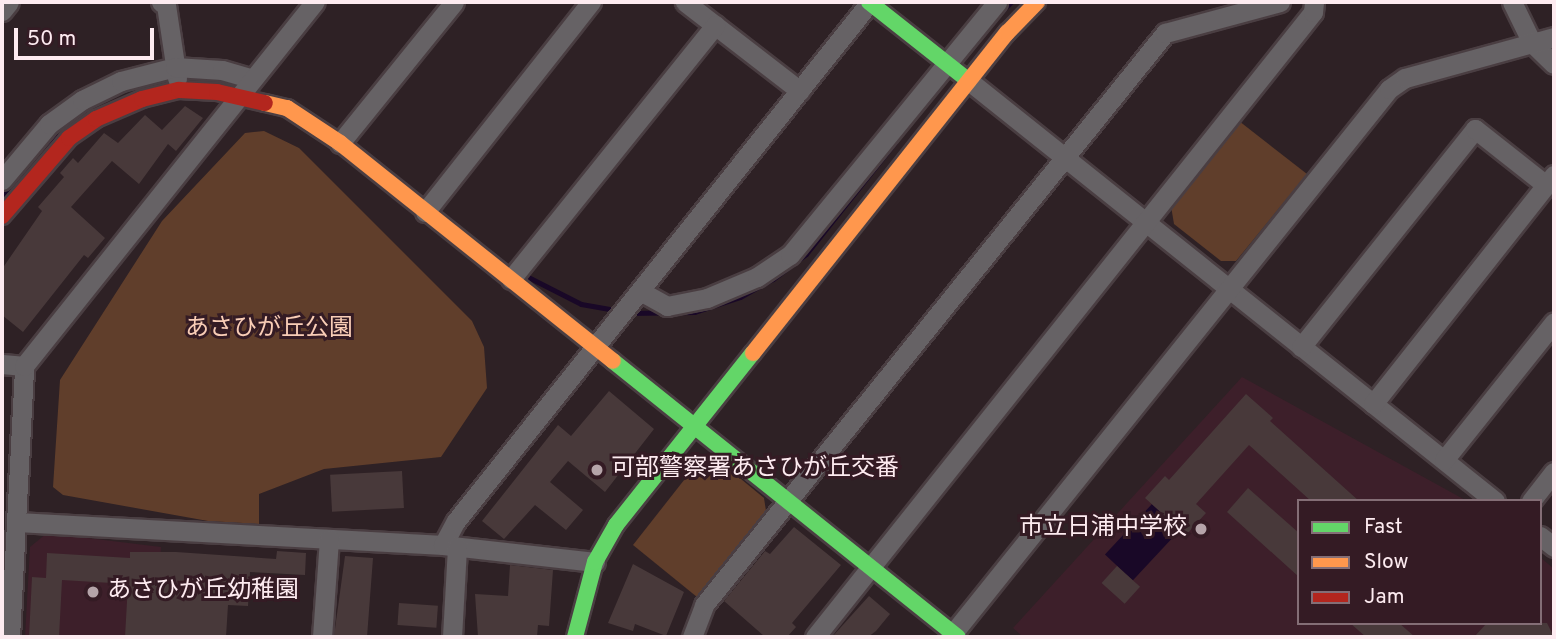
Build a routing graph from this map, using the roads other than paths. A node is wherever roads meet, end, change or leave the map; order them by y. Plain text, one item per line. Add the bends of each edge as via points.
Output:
1 (9, 2) edge
2 (315, 2) edge
3 (454, 2) edge
4 (591, 2) edge
5 (685, 2) edge
6 (869, 2) edge
7 (997, 2) edge
8 (1037, 2) edge
9 (1280, 2) edge
10 (1314, 2) edge
11 (1513, 2) edge
12 (165, 3) edge
13 (2, 11) edge
14 (715, 25) junction
15 (1554, 37) edge
16 (1532, 43) junction
17 (945, 62) junction
18 (1554, 64) edge
19 (175, 67) junction
20 (969, 81) junction
21 (247, 87) junction
22 (179, 90) junction
23 (800, 91) junction
24 (340, 143) junction
25 (1062, 157) junction
26 (2, 180) edge
27 (1550, 180) edge
28 (425, 212) junction
29 (2, 216) edge
30 (1145, 223) junction
31 (511, 279) junction
32 (1228, 289) junction
33 (640, 291) junction
34 (1554, 322) edge
35 (596, 346) junction
36 (1301, 347) junction
37 (2, 364) edge
38 (23, 366) junction
39 (1373, 404) junction
40 (693, 426) junction
41 (1444, 460) junction
42 (1554, 472) edge
43 (1493, 499) edge
44 (1533, 499) edge
45 (787, 501) junction
46 (17, 522) junction
47 (329, 539) junction
48 (450, 546) junction
49 (595, 562) junction
50 (872, 568) junction
51 (954, 636) edge
52 (10, 637) edge
53 (321, 637) edge
54 (452, 637) edge
55 (575, 637) edge
56 (692, 637) edge
57 (814, 637) edge

1 - 13 street
2 - 21 street
3 - 24 street
4 - 28 street
5 - 14 street
6 - 17 street
6 - 23 street
7 - 17 street
8 - 20 street
9 - 25 street via 1165,33
10 - 30 street via 1313,12
11 - 16 street
12 - 19 street
14 - 23 street
14 - 31 street
15 - 16 street
16 - 18 street
16 - 32 street via 1405,78 1389,89
17 - 20 street
17 - 33 street via 790,255 757,277 707,298 667,306
19 - 21 street via 222,70
19 - 22 street
19 - 26 street via 121,81 82,100 49,124
20 - 25 street
20 - 40 street
21 - 22 street
21 - 24 street
21 - 38 street
22 - 29 street via 142,99 96,119 53,154
23 - 33 street
24 - 28 street
25 - 30 street
25 - 45 street
27 - 36 street via 1475,129
27 - 39 street
28 - 31 street
30 - 32 street
30 - 50 street
31 - 35 street
32 - 36 street
32 - 51 street
33 - 35 street
34 - 41 street
35 - 40 street
35 - 48 street via 456,520
36 - 39 street
37 - 38 street
38 - 46 street
39 - 41 street
40 - 45 street
40 - 49 street via 616,525
41 - 43 street
42 - 44 street
45 - 50 street
45 - 56 street via 704,605
46 - 47 street
46 - 52 street
47 - 48 street
47 - 53 street
48 - 49 street
48 - 54 street
49 - 55 street
50 - 51 street
50 - 57 street

